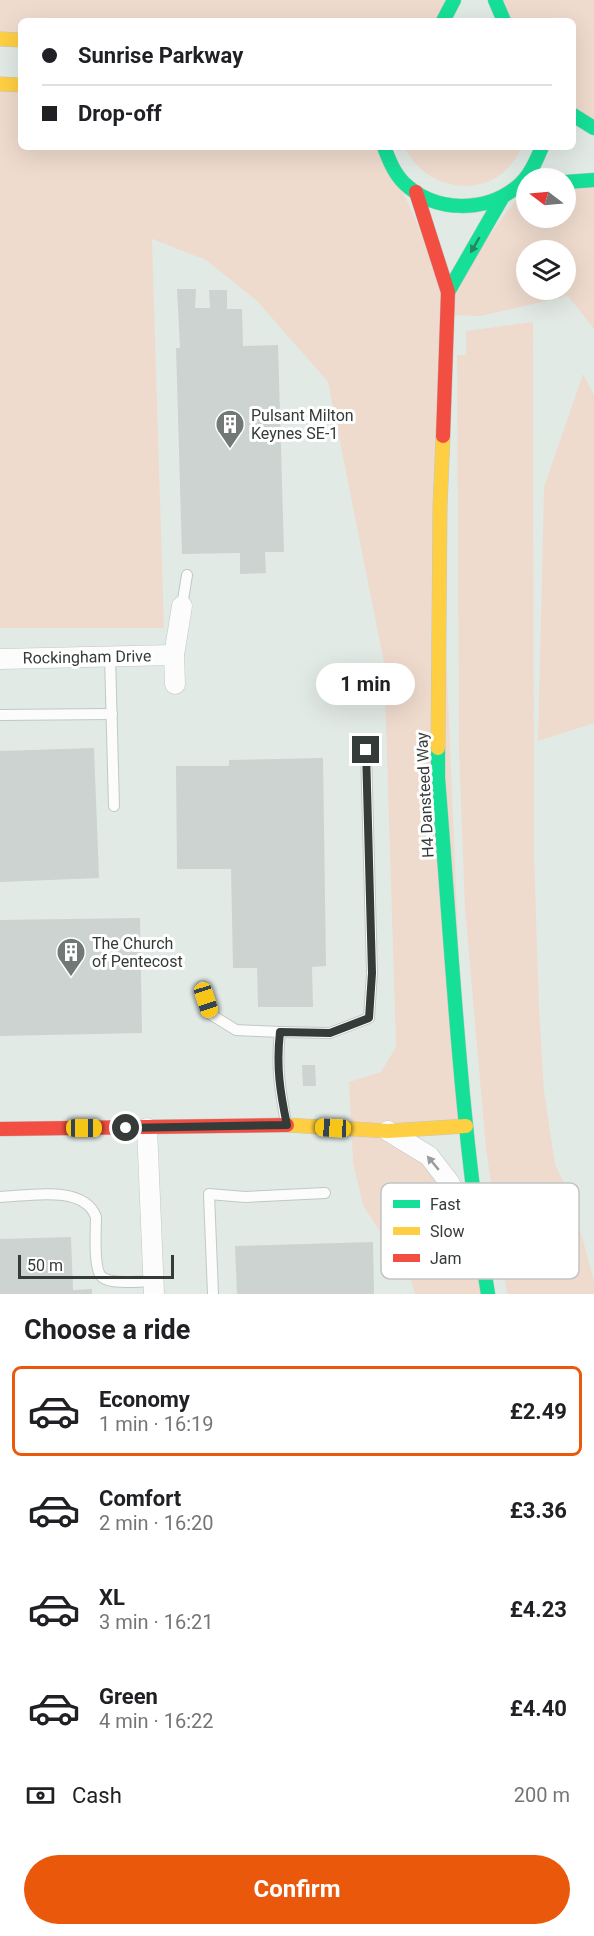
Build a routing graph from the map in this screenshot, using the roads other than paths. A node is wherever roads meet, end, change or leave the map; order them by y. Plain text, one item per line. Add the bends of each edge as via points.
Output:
1 (454, 0) edge
2 (495, 0) edge
3 (445, 18) edge
4 (503, 18) edge
5 (0, 39) edge
6 (18, 40) edge
7 (0, 84) edge
8 (18, 85) edge
9 (576, 117) edge
10 (594, 128) edge
11 (541, 150) edge
12 (385, 151) edge
13 (534, 168) edge
14 (594, 180) edge
15 (576, 181) edge
16 (516, 190) edge
17 (416, 192) junction
18 (502, 198) junction
19 (448, 296) junction
20 (187, 575) dead end
21 (182, 606) joint
22 (174, 655) junction
23 (110, 656) junction
24 (0, 658) edge
25 (175, 684) dead end
26 (112, 714) junction
27 (0, 715) edge
28 (366, 750) dead end
29 (114, 806) dead end
30 (202, 986) dead end
31 (280, 1032) junction
32 (287, 1125) junction
33 (466, 1126) junction
34 (147, 1128) junction
35 (0, 1129) edge
36 (388, 1131) junction
37 (448, 1183) edge
38 (473, 1183) edge
39 (325, 1193) dead end
40 (0, 1197) edge
41 (486, 1279) edge
42 (154, 1287) edge
43 (213, 1294) edge
44 (488, 1294) edge

1 - 3 street
2 - 4 street
5 - 6 street
7 - 8 street
9 - 10 street
11 - 13 street
12 - 17 street via 403,182
14 - 15 street
16 - 18 street
17 - 18 street via 436,203 458,207 481,206
17 - 19 street, H4 Dansteed Way
18 -> 19 street, H4 Dansteed Way
19 - 33 street, H4 Dansteed Way via 440,507 438,778
20 - 21 lane
21 - 22 street, Rockingham Drive
22 - 23 street, Rockingham Drive
22 - 25 street, Rockingham Drive
23 - 24 street, Rockingham Drive
23 - 26 lane
26 - 27 lane
26 - 29 lane
28 - 31 lane via 372,973 369,1018 330,1033
30 - 31 lane via 210,1014 236,1030
31 - 32 lane via 278,1081
32 - 34 street
32 - 36 street
33 - 36 street
33 - 38 street, H4 Dansteed Way
34 - 35 street
34 - 42 street
37 -> 36 street via 429,1156
39 - 43 lane via 245,1197 209,1194
40 - 42 lane via 57,1194 83,1201 96,1217 97,1269 102,1277
41 - 44 street, H4 Dansteed Way

